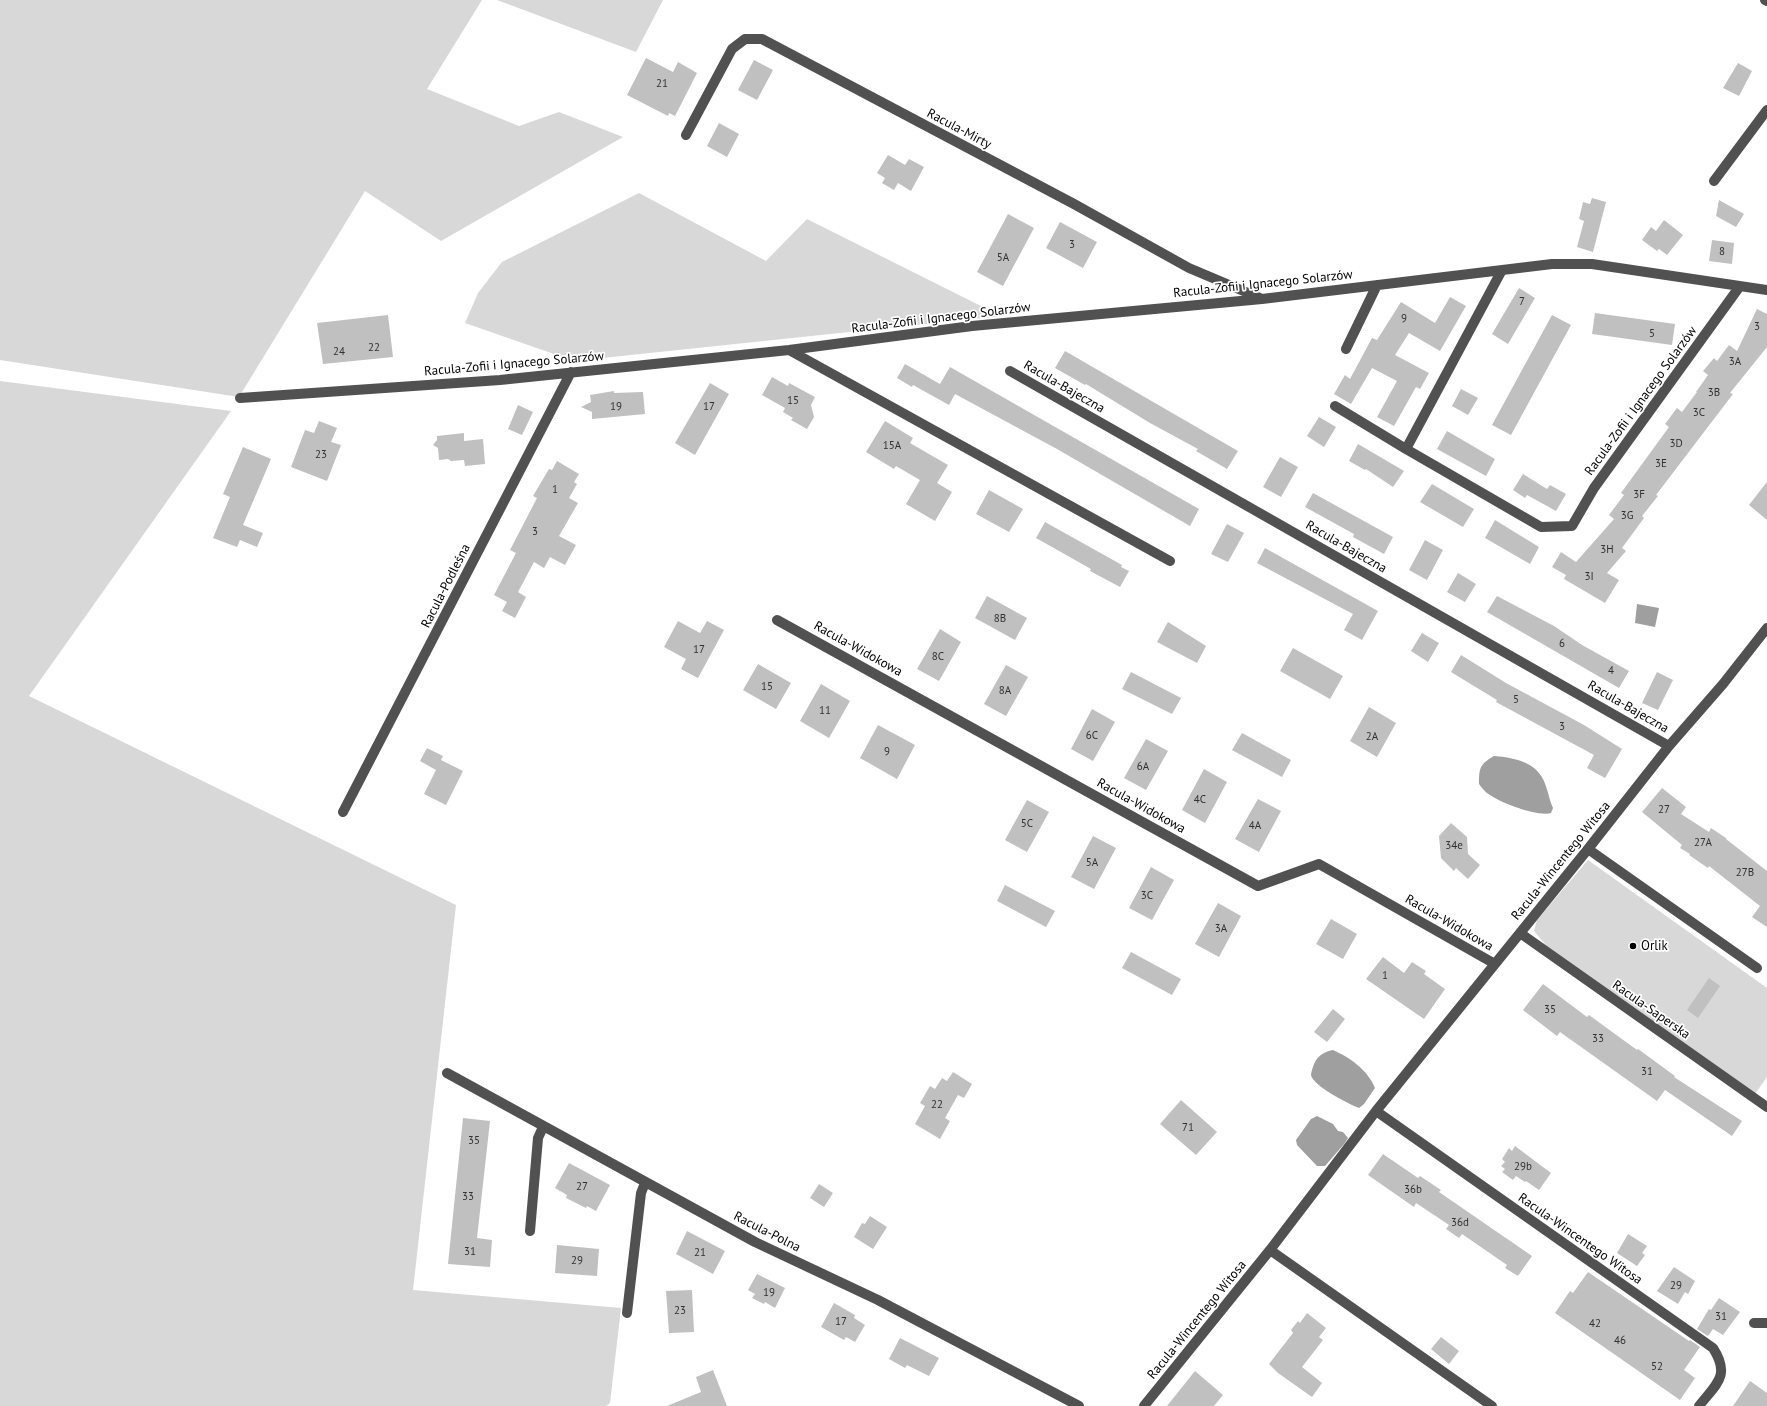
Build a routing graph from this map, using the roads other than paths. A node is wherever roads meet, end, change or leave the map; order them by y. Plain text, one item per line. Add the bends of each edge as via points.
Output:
1 (1767, 110) edge
2 (686, 135) dead end
3 (1714, 181) dead end
4 (1502, 270) junction
5 (1378, 285) junction
6 (1740, 286) junction
7 (1767, 290) edge
8 (1262, 299) junction
9 (1346, 348) dead end
10 (789, 350) junction
11 (571, 372) junction
12 (1010, 372) dead end
13 (240, 398) dead end
14 (1335, 406) dead end
15 (1406, 449) junction
16 (1170, 561) dead end
17 (778, 620) dead end
18 (1767, 628) edge
19 (1669, 746) junction
20 (344, 812) dead end
21 (1588, 849) junction
22 (1520, 933) junction
23 (1495, 964) junction
24 (1757, 968) dead end
25 (447, 1073) dead end
26 (1767, 1107) edge
27 (1376, 1111) junction
28 (543, 1126) junction
29 (645, 1183) junction
30 (530, 1231) dead end
31 (1270, 1250) junction
32 (627, 1313) dead end
33 (1754, 1323) dead end
34 (1767, 1323) edge
35 (1079, 1406) edge
36 (1144, 1406) edge
37 (1492, 1406) edge
38 (1699, 1406) edge

1 - 3 street
2 - 8 street, Racula-Mirty via 732,49 745,39 762,39 1074,204 1189,268
4 - 5 street, Racula-Zofii i Ignacego Solarzów
4 - 6 street, Racula-Zofii i Ignacego Solarzów via 1552,264 1592,264
4 - 15 street
5 - 8 street, Racula-Zofii i Ignacego Solarzów
5 - 9 street
6 - 7 street, Racula-Zofii i Ignacego Solarzów
6 - 15 street, Racula-Zofii i Ignacego Solarzów via 1594,488 1572,526 1541,527
8 - 10 street, Racula-Zofii i Ignacego Solarzów via 972,326
10 - 11 street, Racula-Zofii i Ignacego Solarzów
10 - 16 street
11 - 13 street, Racula-Zofii i Ignacego Solarzów
11 - 20 street, Racula-Podleśna
12 - 19 street, Racula-Bajeczna
14 - 15 street
17 - 23 street, Racula-Widokowa via 1258,886 1319,864
18 - 19 street, Racula-Wincentego Witosa
19 - 21 street, Racula-Wincentego Witosa
21 - 22 street, Racula-Wincentego Witosa
21 - 24 street
22 - 23 street, Racula-Wincentego Witosa
22 - 26 street, Racula-Saperska
23 - 27 street, Racula-Wincentego Witosa
25 - 28 street, Racula-Polna
27 - 31 street, Racula-Wincentego Witosa
27 - 38 street, Racula-Wincentego Witosa via 1713,1348 1722,1368 1721,1375
28 - 29 street, Racula-Polna
28 - 30 street via 538,1138
29 - 32 street via 641,1193
29 - 35 street, Racula-Polna via 755,1242 878,1300
31 - 36 street, Racula-Wincentego Witosa
31 - 37 street
33 - 34 street

